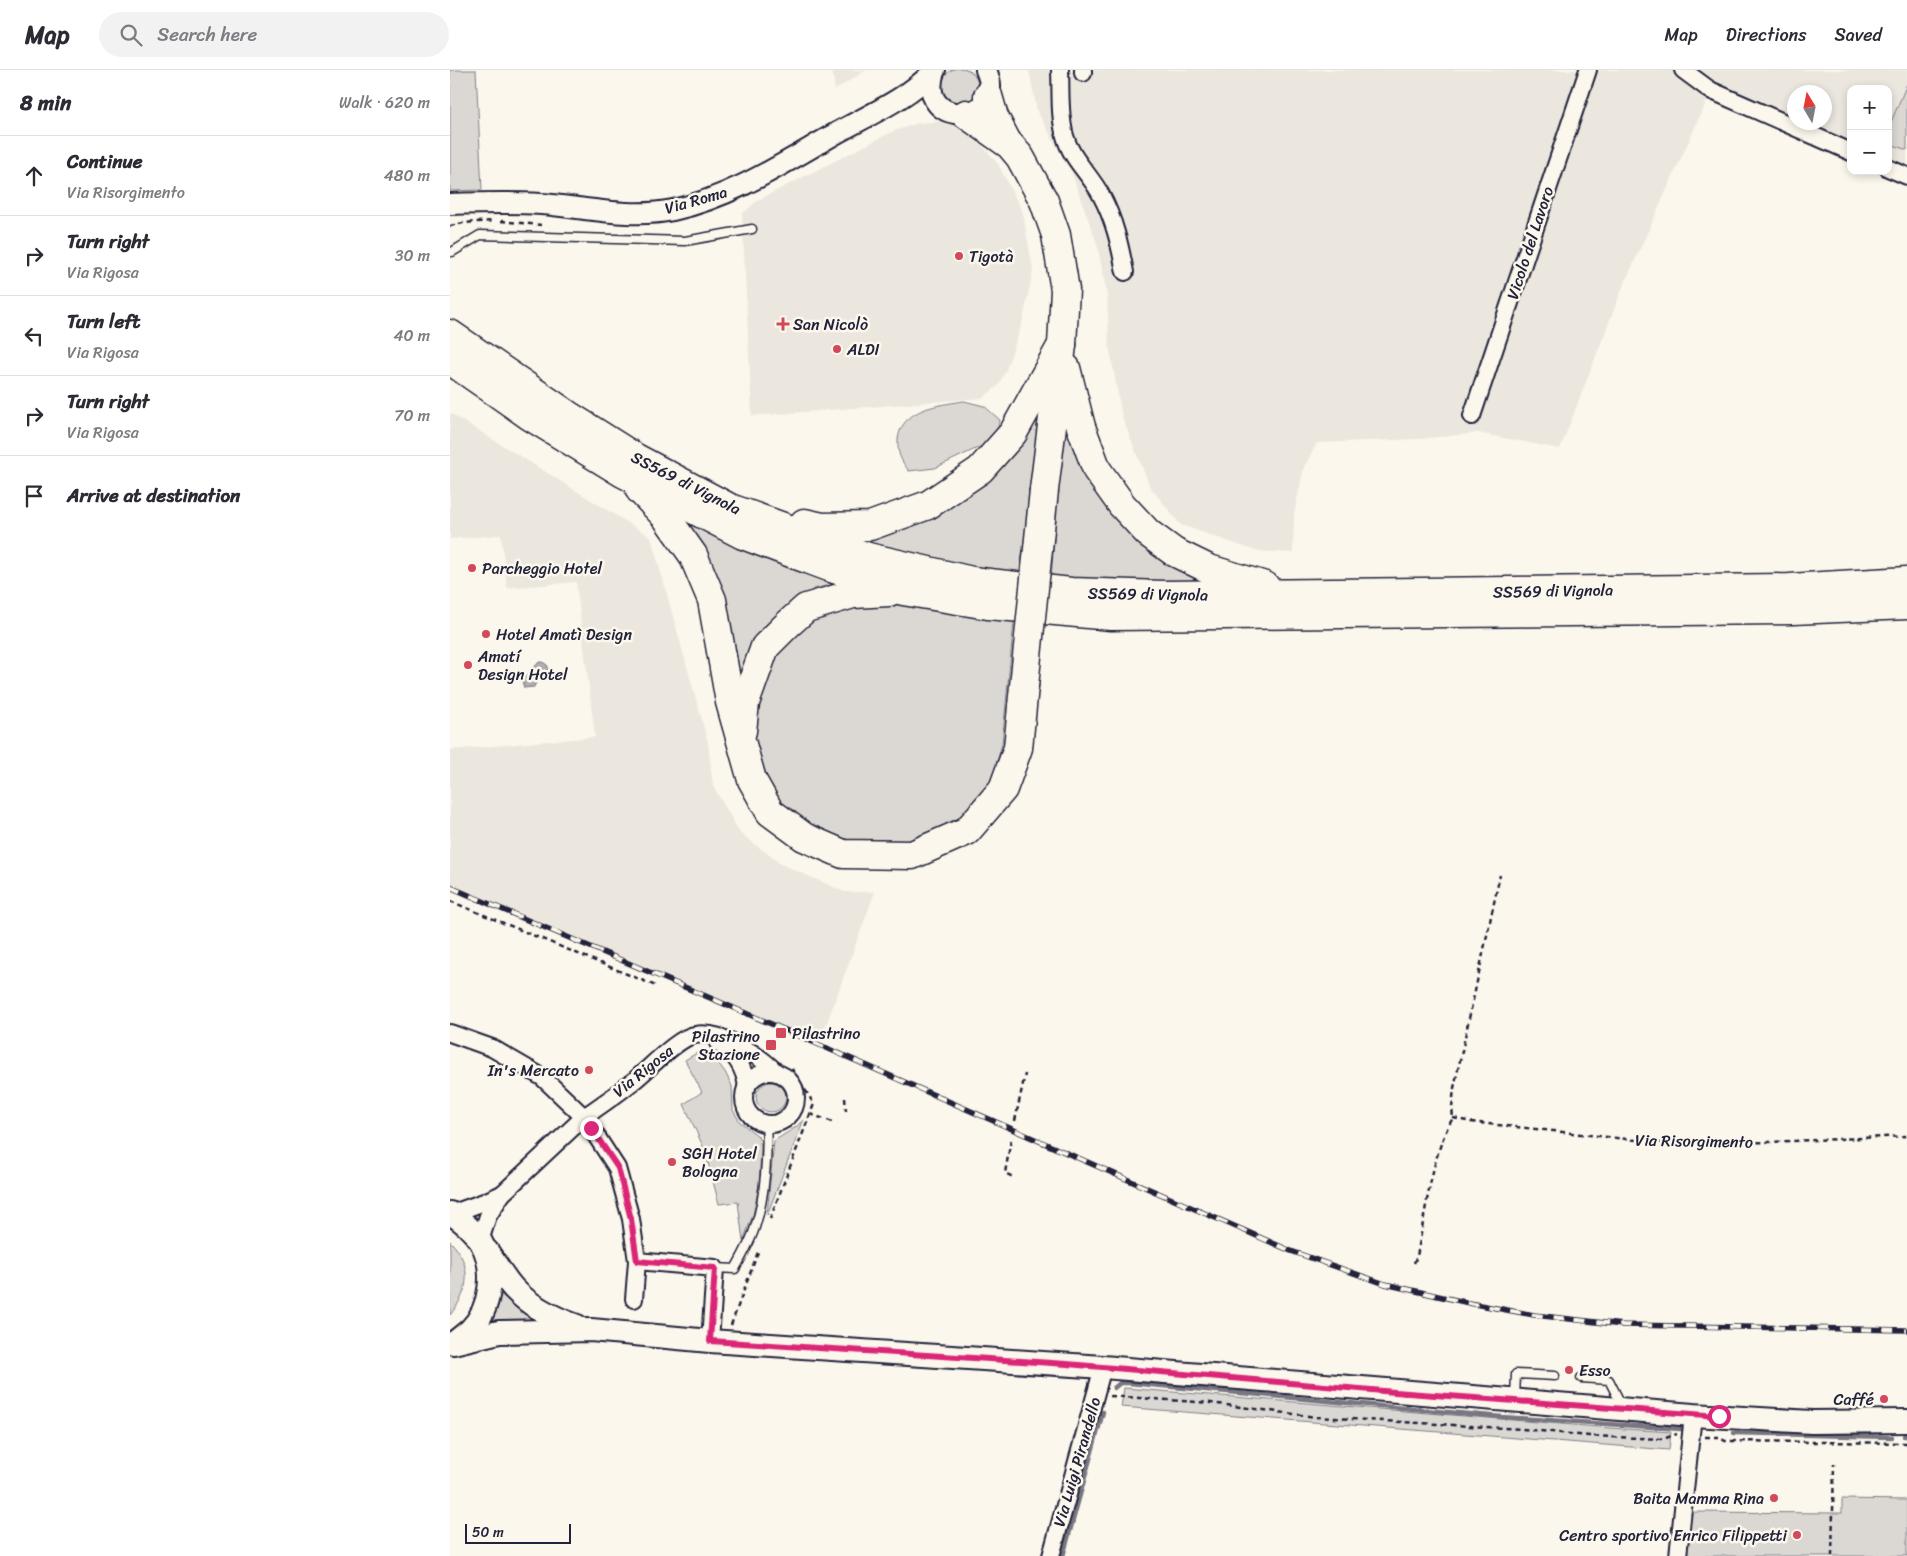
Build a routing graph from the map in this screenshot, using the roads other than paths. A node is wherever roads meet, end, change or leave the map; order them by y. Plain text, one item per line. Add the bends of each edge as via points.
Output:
1 (934, 70) edge
2 (1060, 70) edge
3 (1588, 70) edge
4 (1683, 70) edge
5 (987, 83) edge
6 (891, 104) junction
7 (940, 106) junction
8 (966, 114) junction
9 (1010, 145) junction
10 (1847, 150) edge
11 (1892, 170) edge
12 (1907, 176) edge
13 (450, 204) edge
14 (752, 229) dead end
15 (452, 252) dead end
16 (1125, 272) dead end
17 (450, 334) edge
18 (1062, 345) junction
19 (450, 360) edge
20 (1472, 416) dead end
21 (623, 473) junction
22 (730, 508) junction
23 (1907, 581) edge
24 (903, 591) junction
25 (1295, 594) junction
26 (1907, 605) edge
27 (741, 742) junction
28 (450, 1033) edge
29 (706, 1034) junction
30 (784, 1070) junction
31 (747, 1088) junction
32 (584, 1117) junction
33 (766, 1124) junction
34 (502, 1194) junction
35 (450, 1213) edge
36 (481, 1243) junction
37 (637, 1261) junction
38 (715, 1268) junction
39 (634, 1299) dead end
40 (591, 1330) junction
41 (719, 1336) junction
42 (452, 1344) edge
43 (1104, 1367) junction
44 (1555, 1376) dead end
45 (1581, 1378) dead end
46 (1514, 1401) junction
47 (1624, 1410) junction
48 (1907, 1421) edge
49 (1691, 1426) junction
50 (1051, 1556) edge
51 (1678, 1556) edge

1 - 6 street, Via Roma via 919,86
1 - 7 street, Via Roma via 931,90
2 - 16 street via 1064,135 1101,194 1118,237
3 - 20 street, Vicolo del Lavoro
4 - 10 street via 1710,90
5 - 8 street via 983,104
5 - 9 highway via 994,118
6 - 7 street, Via Roma via 909,102
6 - 13 street, Via Roma via 743,186 672,210 616,212 541,204
7 - 8 street, Via Roma via 948,112
8 - 9 highway
9 - 18 highway via 1034,181 1056,235 1065,290
11 - 12 street
14 - 15 lane via 685,241 480,235
17 - 22 highway, SS569 di Vignola via 636,458
18 - 22 highway via 1013,432 980,470 928,506 870,526 822,527
18 - 25 highway via 1080,427 1096,470 1148,533 1174,552 1209,569
18 - 27 highway, bridge via 1018,748 1003,789 966,831 912,855 844,854 804,837 770,812 752,780
19 - 21 highway, SS569 di Vignola via 530,416
21 - 24 highway, SS569 di Vignola via 743,536
21 - 27 highway via 666,517 693,555 712,600 730,702
22 - 25 highway, SS569 di Vignola via 868,557 972,581 1080,592
23 - 25 highway, SS569 di Vignola via 1789,588
24 - 26 highway, SS569 di Vignola via 988,605 1110,616 1793,610
24 - 27 highway via 854,594 806,608 787,625 765,648 745,703
28 - 32 street via 492,1048 542,1077
29 - 30 street, Via Rigosa via 731,1041
29 - 31 street via 738,1060 746,1076
29 - 32 street, Via Rigosa via 681,1040
30 - 31 street via 759,1075
30 - 33 street, Via Rigosa via 784,1076 794,1088 796,1104 782,1122
31 - 33 street via 745,1103 748,1110 758,1121
32 - 34 street, Via Rigosa
32 - 37 street via 618,1168 631,1219
33 - 38 lane via 762,1195 756,1224 735,1269
34 - 35 street, Via Rigosa
34 - 36 street, Via Rigosa via 488,1216
35 - 36 main road via 473,1231
36 - 40 main road via 514,1288 530,1302 565,1322
36 - 42 main road via 489,1266 490,1288 484,1310 471,1329
37 - 38 street
37 - 39 street
38 - 41 street
40 - 41 main road
40 - 42 main road via 499,1332
41 - 43 main road
43 - 46 main road
43 - 50 street, Via Luigi Pirandello
44 - 46 lane via 1516,1374
45 - 47 lane via 1609,1380
46 - 47 main road
47 - 49 main road
48 - 49 main road
49 - 51 street

